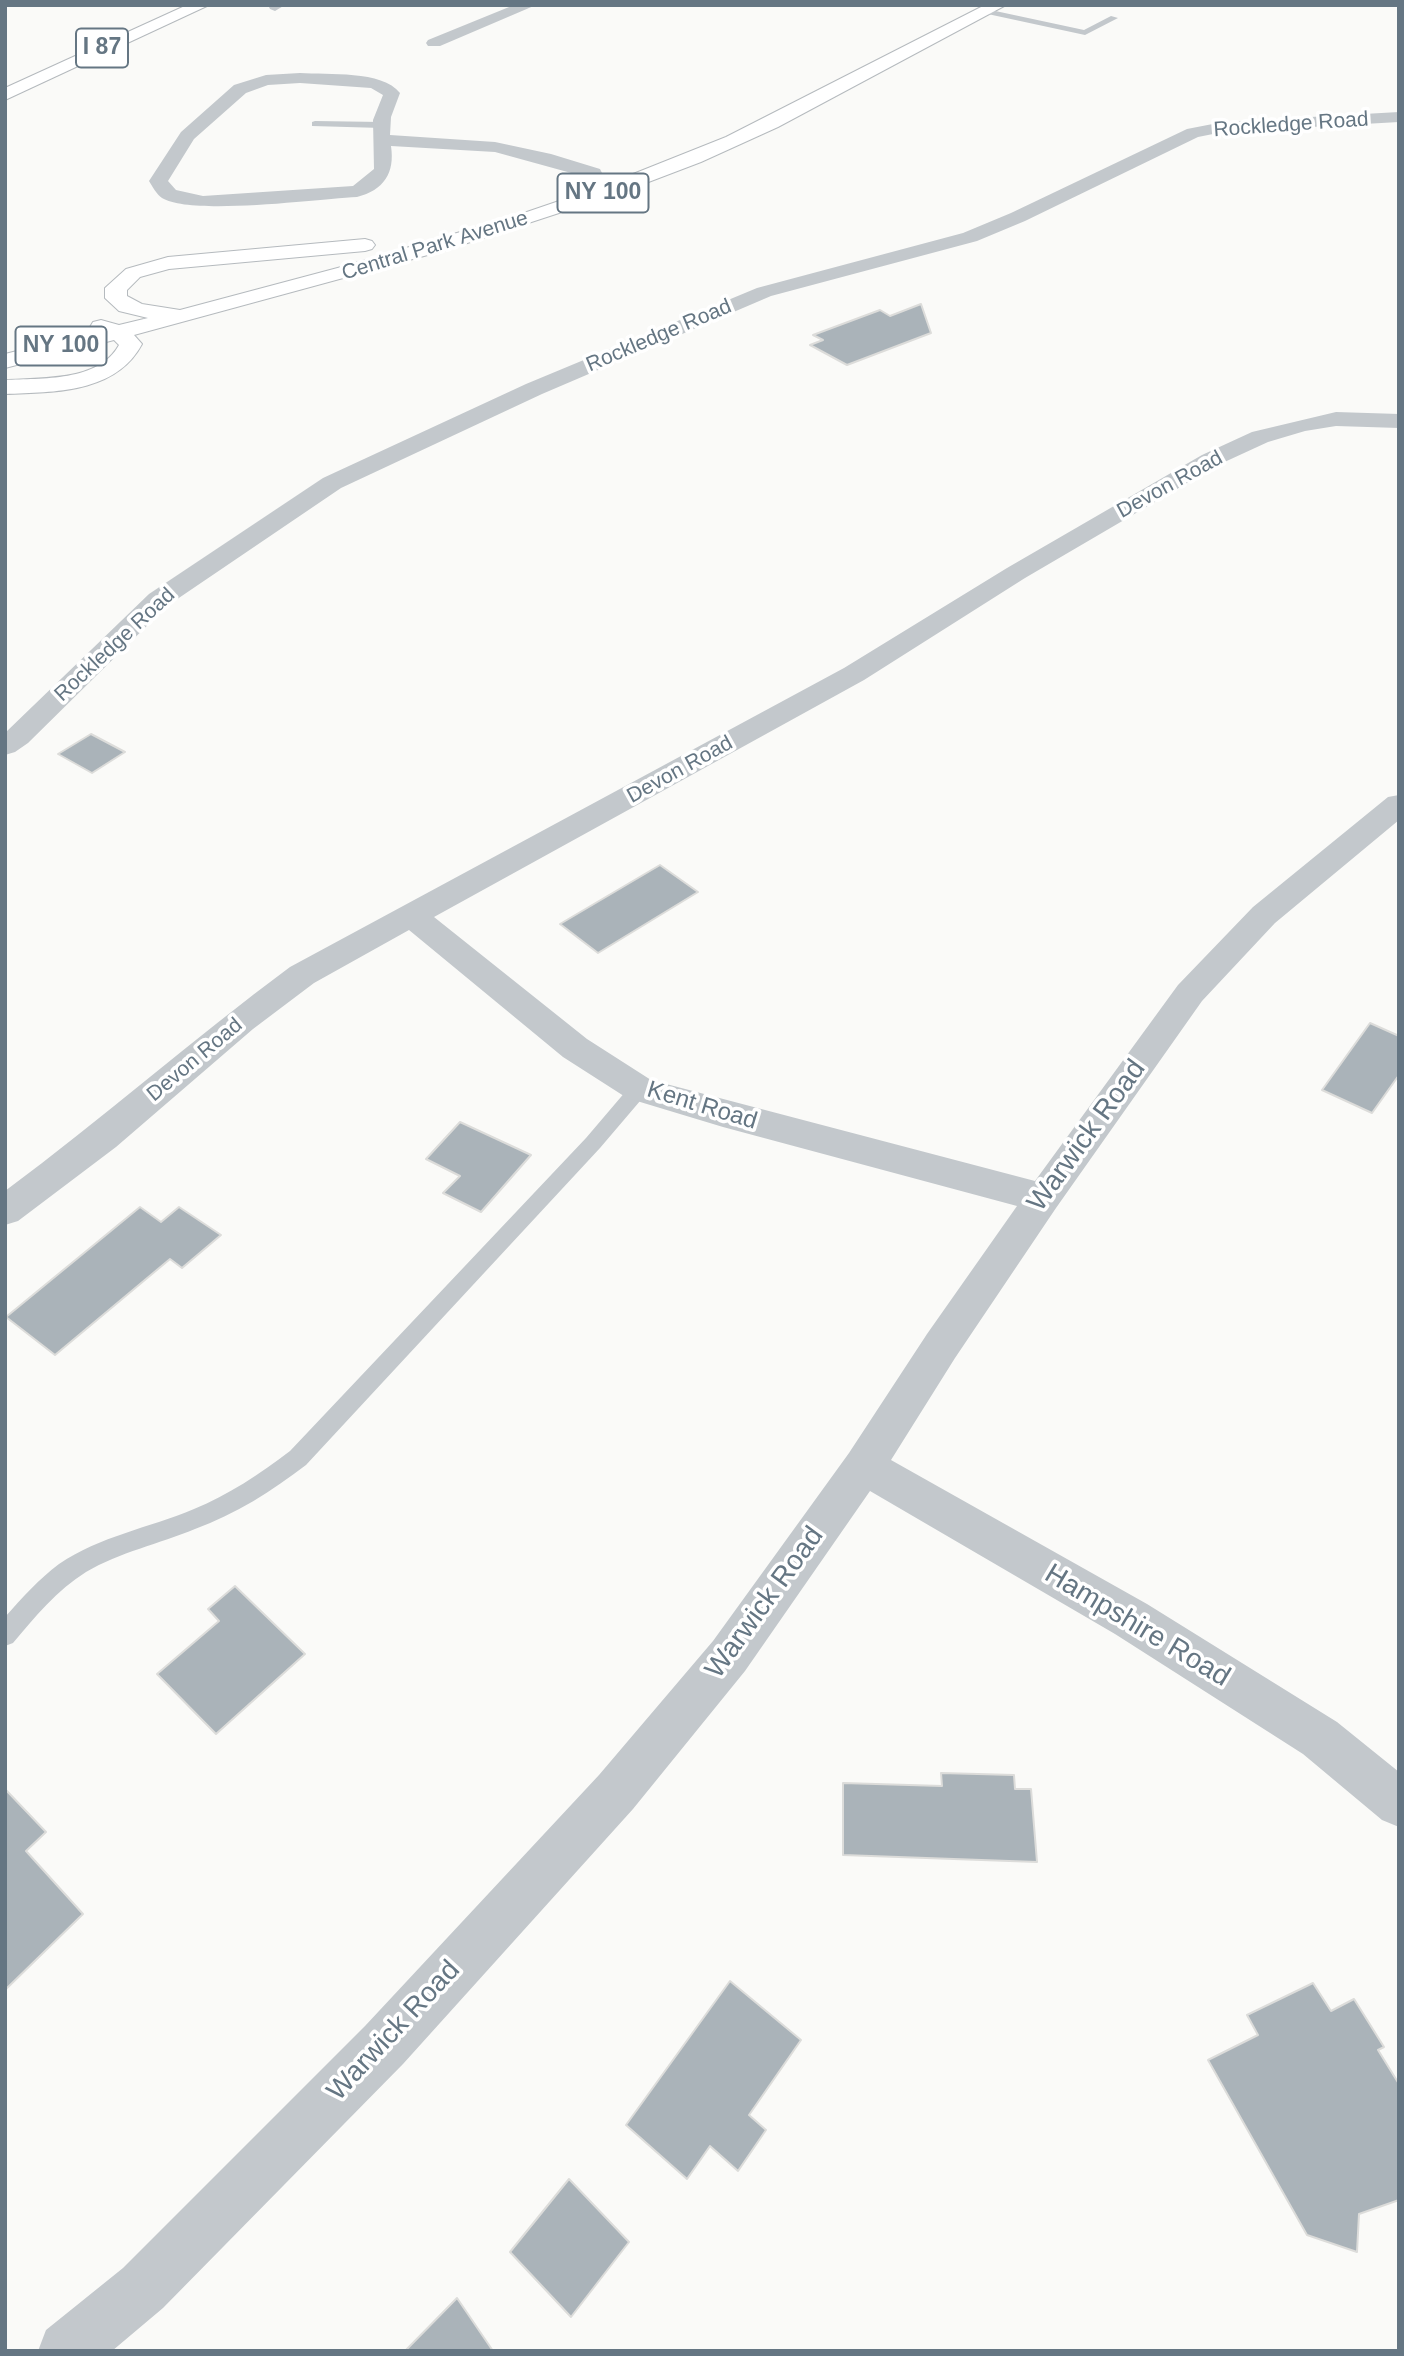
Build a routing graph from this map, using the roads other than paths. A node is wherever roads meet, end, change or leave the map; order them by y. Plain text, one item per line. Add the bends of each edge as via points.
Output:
1 (201, 5) edge
2 (528, 5) edge
3 (992, 8) edge
4 (1114, 18) dead end
5 (434, 43) dead end
6 (5, 95) edge
7 (1399, 117) edge
8 (315, 124) dead end
9 (382, 132) junction
10 (601, 169) joint
11 (565, 183) dead end
12 (237, 278) dead end
13 (181, 304) junction
14 (127, 306) junction
15 (85, 317) dead end
16 (62, 324) dead end
17 (118, 332) junction
18 (5, 361) edge
19 (5, 387) edge
20 (1399, 421) edge
21 (5, 746) edge
22 (1399, 804) edge
23 (410, 914) junction
24 (639, 1088) junction
25 (1043, 1198) junction
26 (5, 1210) edge
27 (864, 1466) junction
28 (5, 1635) edge
29 (1399, 1803) edge
30 (66, 2351) edge

1 - 6 main road, I 87
2 - 5 street
3 - 4 lane via 1085,33
3 - 13 main road, Central Park Avenue / NY 100 via 789,116 625,185 444,245
7 - 21 street, Rockledge Road via 1223,127 1193,133 970,237 764,292 534,389 332,483 282,515 158,600
8 - 9 lane
9 - 9 street via 392,93 375,83 266,80 240,89 187,136 158,181 169,194 203,202 357,191 377,181 385,168
9 - 10 street via 495,147
10 - 11 main road, NY 100
12 - 14 main road, Central Park Avenue via 375,242 155,265 120,283 115,295
13 - 14 main road via 152,312
13 - 17 main road, Central Park Avenue / NY 100
14 - 15 main road, NY 100
16 - 17 main road
17 - 18 main road, Central Park Avenue / NY 100
17 - 19 main road via 131,344 112,367 65,382
20 - 23 street, Devon Road via 1336,419 1302,425 1260,437 1210,460 854,674
22 - 25 street, Warwick Road via 1264,915 1190,993
23 - 24 street, Kent Road via 575,1048
23 - 26 street, Devon Road via 302,975 103,1137
24 - 25 street, Kent Road
24 - 28 lane via 298,1458 245,1496 78,1565 47,1588
25 - 27 street, Warwick Road
27 - 29 street, Hampshire Road via 1143,1626 1320,1738
27 - 30 street, Warwick Road via 729,1656 616,1793 374,2054 144,2288

